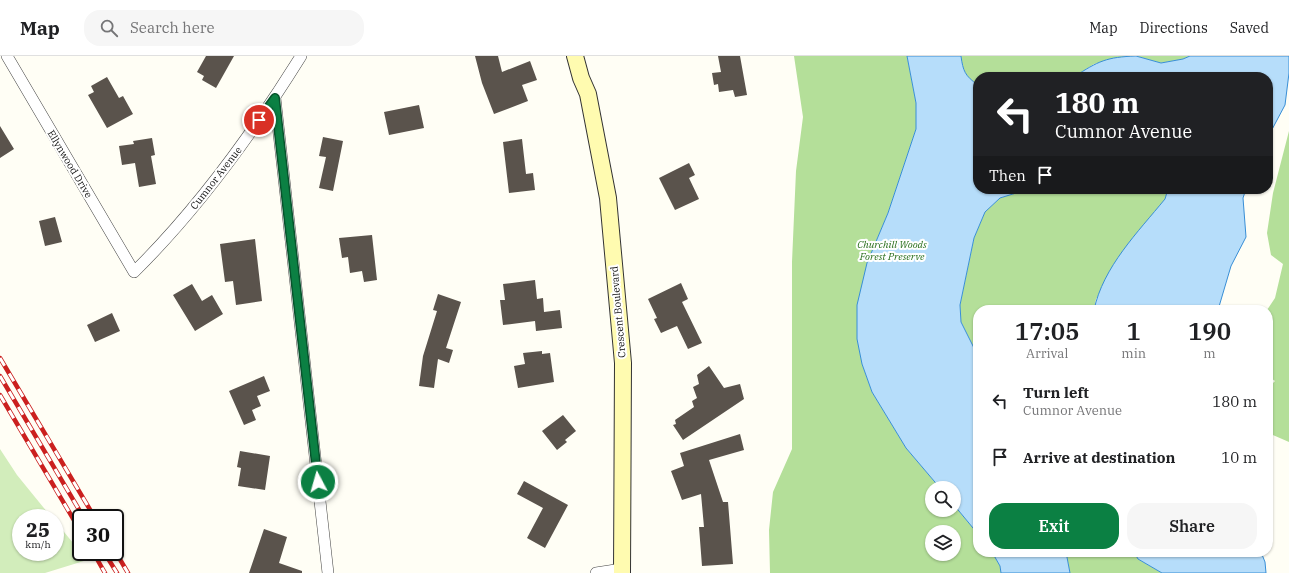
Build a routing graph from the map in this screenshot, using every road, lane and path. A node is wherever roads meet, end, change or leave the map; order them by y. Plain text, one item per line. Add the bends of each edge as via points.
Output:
1 (7, 56) edge
2 (301, 56) edge
3 (575, 56) edge
4 (275, 98) junction
5 (134, 272) joint
6 (622, 571) edge
7 (328, 573) edge
8 (596, 573) edge

1 - 5 street, Ellynwood Drive
2 - 4 street, Cumnor Avenue
3 - 6 street, Crescent Boulevard via 588,94 608,198 622,348
4 - 5 street, Cumnor Avenue via 204,194 163,243
4 - 7 street
6 - 8 street

